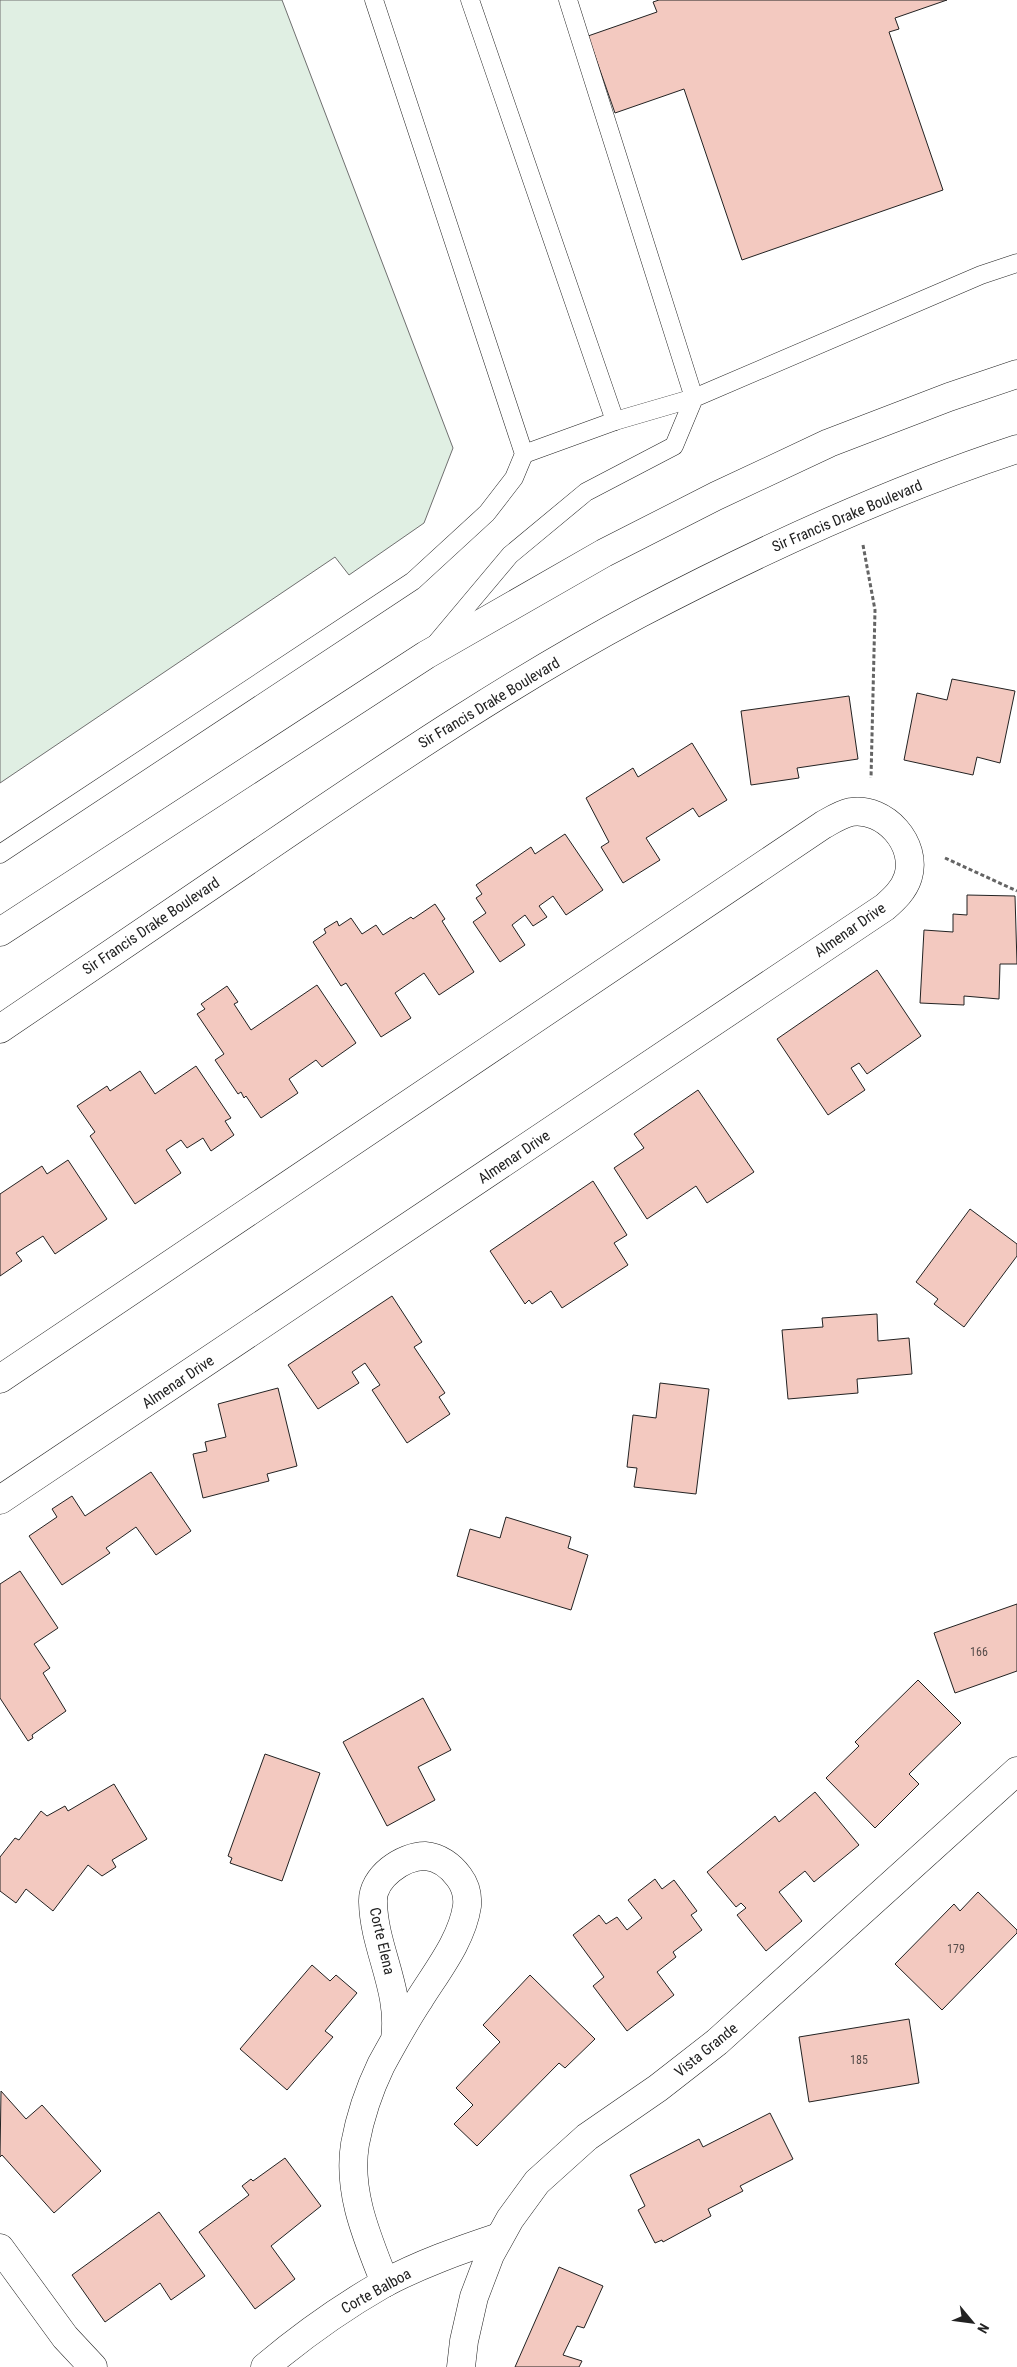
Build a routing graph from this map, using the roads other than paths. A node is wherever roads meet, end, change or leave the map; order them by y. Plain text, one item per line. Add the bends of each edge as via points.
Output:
1 (374, 0) edge
2 (470, 0) edge
3 (568, 0) edge
4 (1017, 263) edge
5 (1017, 374) edge
6 (694, 398) junction
7 (615, 421) junction
8 (1017, 448) edge
9 (524, 454) junction
10 (426, 655) junction
11 (0, 854) edge
12 (0, 932) edge
13 (0, 1029) edge
14 (0, 1379) edge
15 (0, 1500) edge
16 (1017, 1772) edge
17 (395, 2039) junction
18 (499, 2236) junction
19 (0, 2248) edge
20 (385, 2283) junction
21 (93, 2367) edge
22 (265, 2367) edge
23 (461, 2367) edge

1 - 9 lane
2 - 7 lane
3 - 6 lane
4 - 6 lane via 980,275
5 - 10 street via 829,443 716,496 604,552
6 - 7 lane
6 - 10 lane via 674,446 586,492 510,555
7 - 9 lane
8 - 13 street, Sir Francis Drake Boulevard via 856,509 637,615 395,761
9 - 11 lane via 514,478 487,514 413,581
10 - 12 street
14 - 15 street, Almenar Drive via 823,825 851,812 864,813 890,823 898,833 906,847 908,876 902,888 884,907
16 - 18 street, Vista Grande via 717,2042 587,2137 553,2166 523,2200
17 - 17 street, Corte Elena via 445,1959 466,1910 466,1890 460,1879 452,1868 432,1856 419,1856 395,1866 376,1887 372,1900 396,2004
17 - 20 street, Corte Elena via 365,2105 355,2146 354,2169 359,2212
18 - 20 street, Corte Balboa
18 - 23 street, Vista Grande via 474,2296
19 - 21 street via 65,2337
20 - 22 street, Corte Balboa via 308,2332

